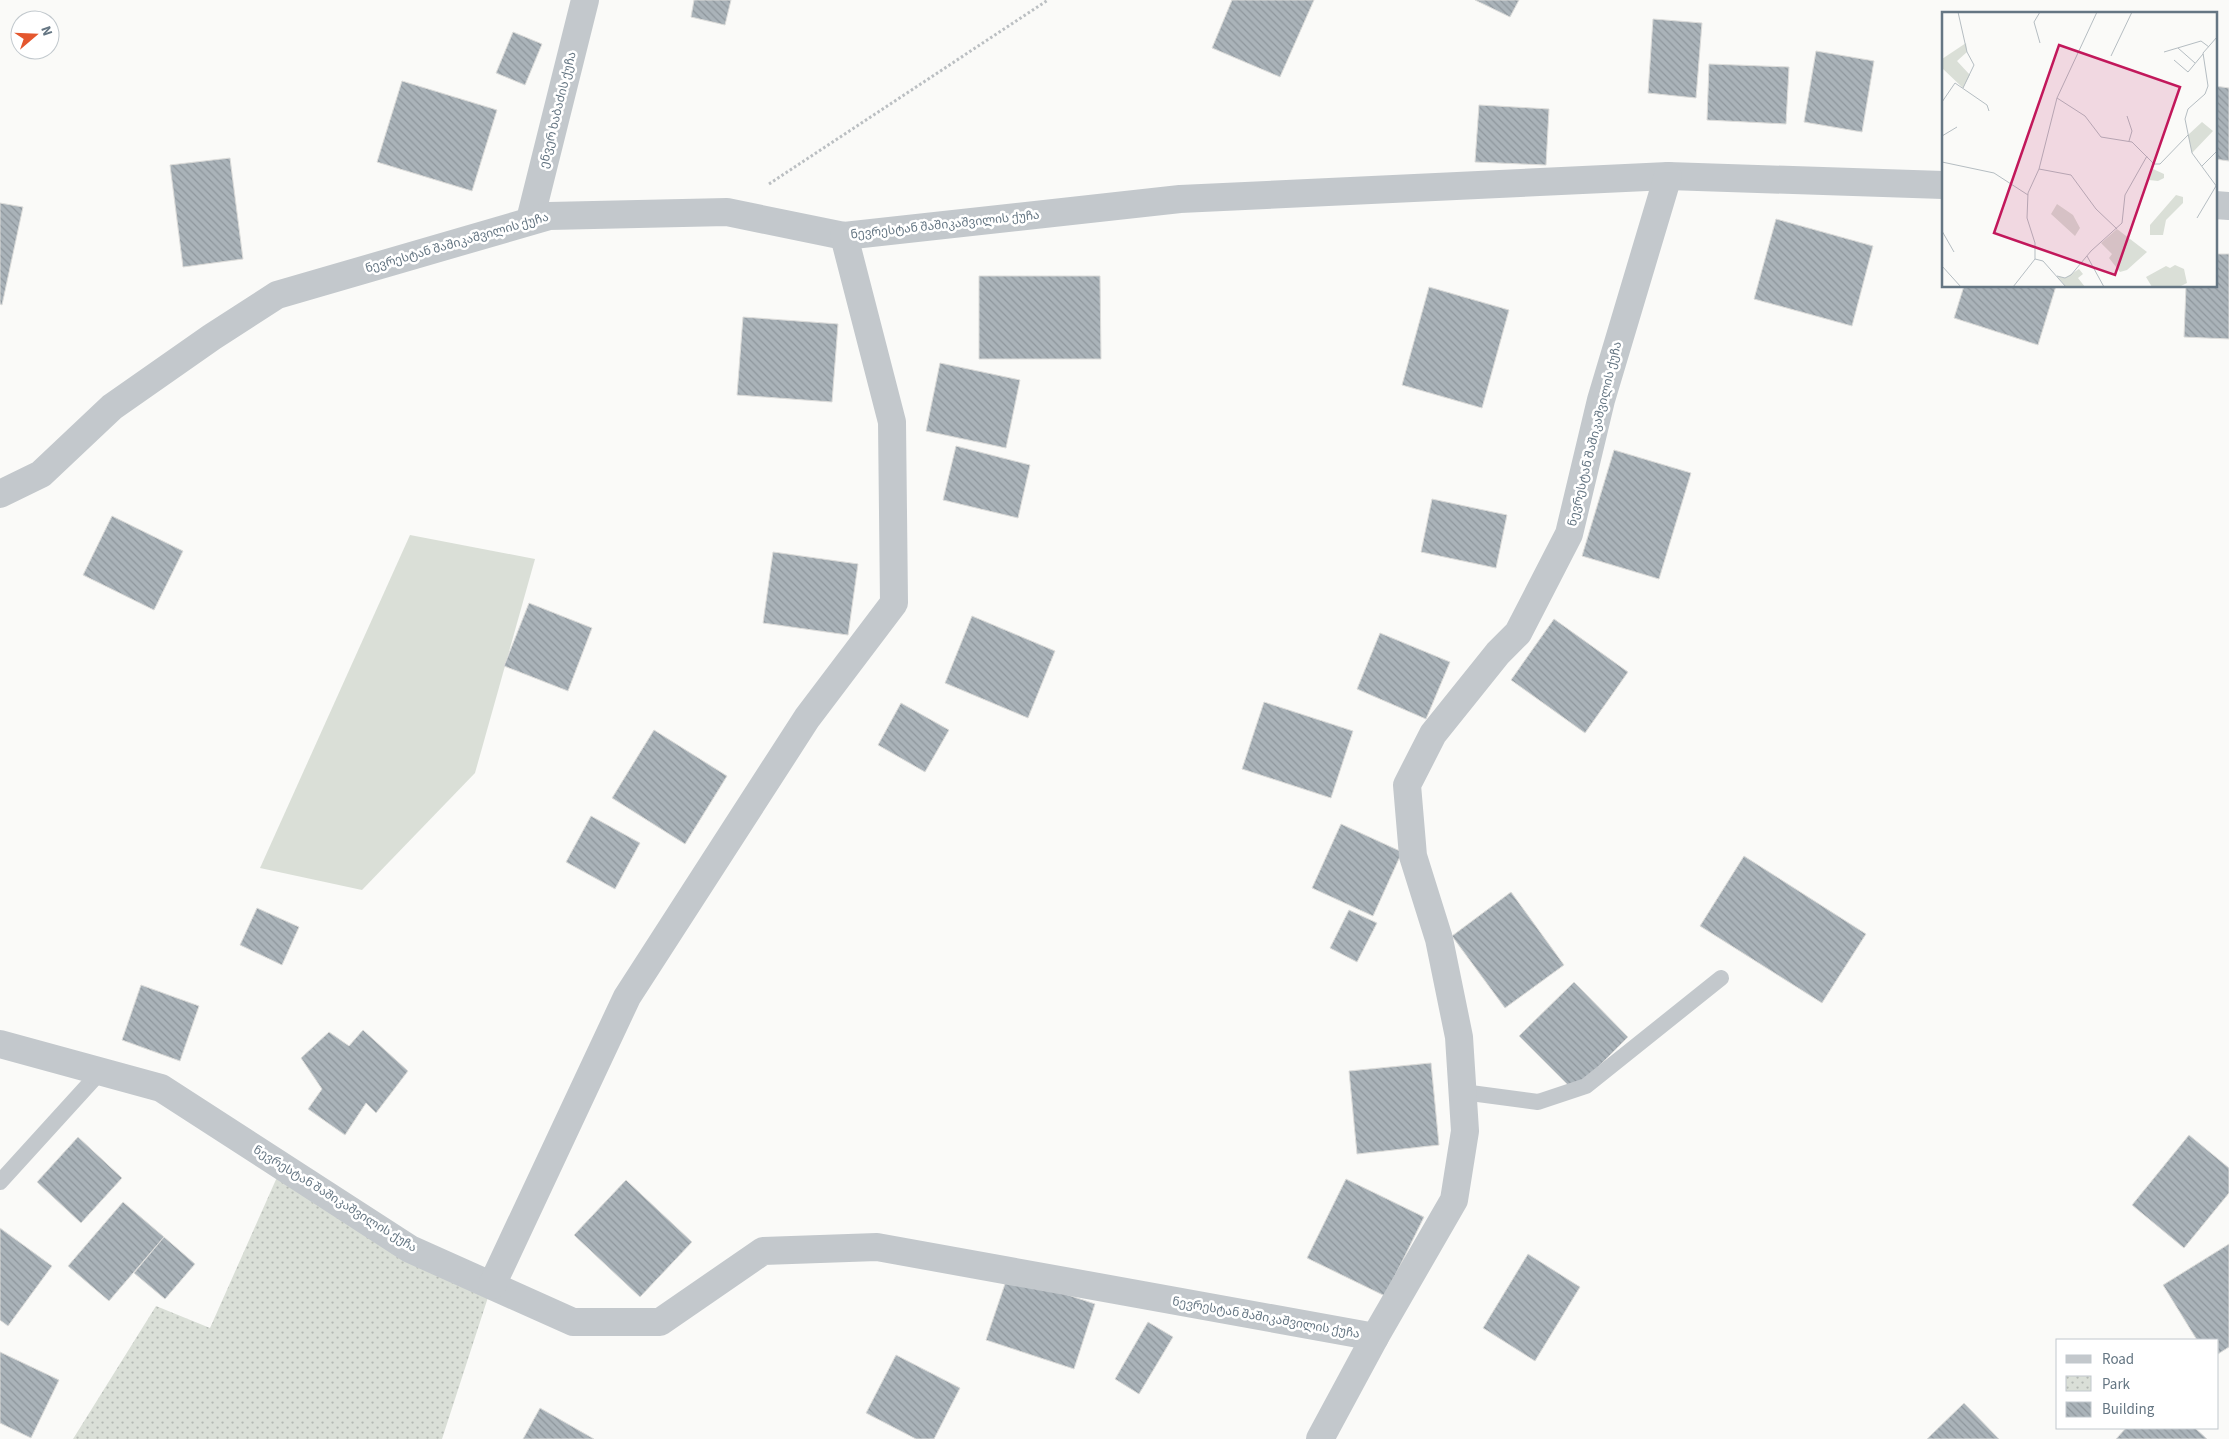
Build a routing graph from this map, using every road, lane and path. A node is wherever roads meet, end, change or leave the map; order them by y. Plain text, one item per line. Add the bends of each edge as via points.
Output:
1 (585, 0) edge
2 (1048, 0) edge
3 (1668, 176) junction
4 (1942, 185) edge
5 (2216, 204) edge
6 (2229, 206) edge
7 (726, 212) junction
8 (530, 220) junction
9 (844, 236) junction
10 (0, 494) edge
11 (1721, 978) dead end
12 (0, 1044) edge
13 (101, 1072) junction
14 (1462, 1092) junction
15 (0, 1182) edge
16 (492, 1285) junction
17 (1375, 1337) junction
18 (1320, 1439) edge

1 - 8 street, ენვერ ხაბაძის ქუჩა
2 - 7 path
3 - 4 street, ნევრესტან შაშიკაშვილის ქუჩა
3 - 9 street, ნევრესტან შაშიკაშვილის ქუჩა via 1180,199
3 - 14 street, ნევრესტან შაშიკაშვილის ქუჩა via 1601,400 1569,534 1518,633 1433,734 1407,785 1413,856 1442,957 1459,1037
5 - 6 street
7 - 8 street, ნევრესტან შაშიკაშვილის ქუჩა via 549,216
7 - 9 street, ნევრესტან შაშიკაშვილის ქუჩა
8 - 10 street, ნევრესტან შაშიკაშვილის ქუჩა via 277,295 112,407 41,474
9 - 16 street via 892,422 894,603 806,718 627,996
11 - 14 lane via 1586,1086 1538,1102
12 - 13 street, ნევრესტან შაშიკაშვილის ქუჩა
13 - 15 lane
13 - 16 street, ნევრესტან შაშიკაშვილის ქუჩა via 161,1088 410,1248
14 - 17 street, ნევრესტან შაშიკაშვილის ქუჩა via 1465,1131 1454,1200
16 - 17 street, ნევრესტან შაშიკაშვილის ქუჩა via 573,1322 660,1322 763,1250 877,1247
17 - 18 street

